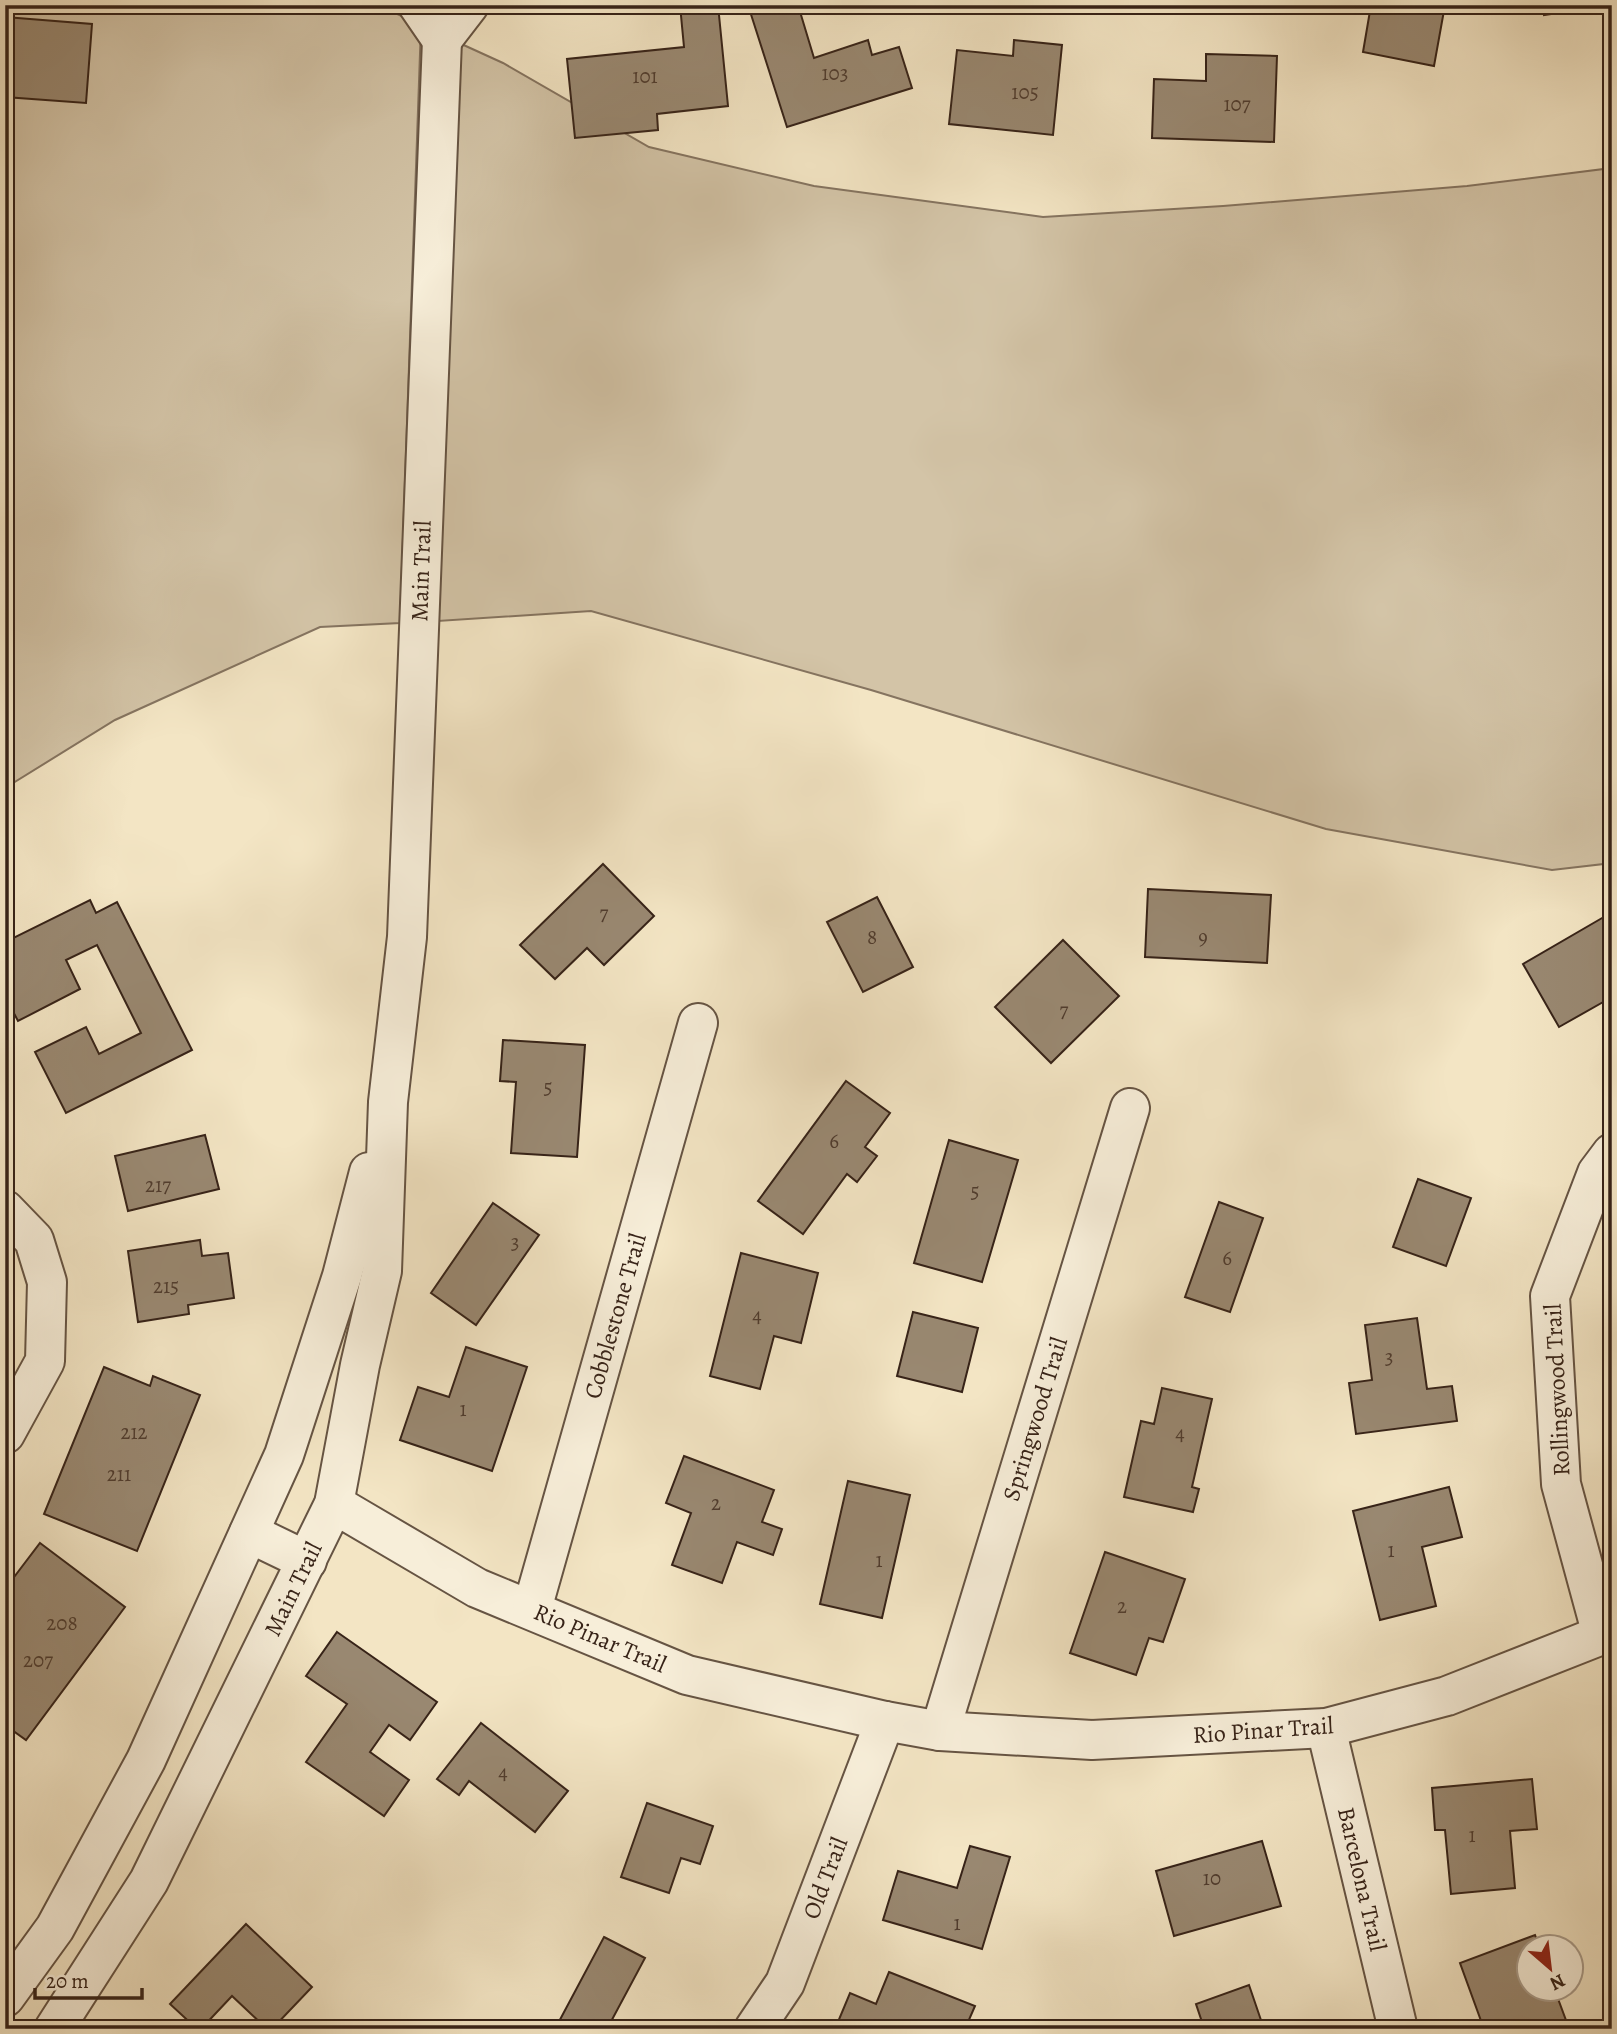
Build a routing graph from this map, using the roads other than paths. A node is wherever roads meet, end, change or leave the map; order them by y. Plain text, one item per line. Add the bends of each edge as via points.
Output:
1 (418, 5) edge
2 (469, 5) edge
3 (442, 40) junction
4 (698, 1023) dead end
5 (388, 1102) junction
6 (1130, 1108) dead end
7 (1612, 1153) edge
8 (5, 1210) edge
9 (299, 1411) junction
10 (349, 1426) junction
11 (5, 1434) edge
12 (334, 1504) junction
13 (249, 1533) junction
14 (307, 1561) junction
15 (532, 1609) junction
16 (1607, 1633) edge
17 (885, 1721) junction
18 (1326, 1728) junction
19 (940, 1731) junction
20 (34, 1957) junction
21 (79, 1991) junction
22 (5, 1997) edge
23 (54, 2029) edge
24 (754, 2029) edge
25 (1398, 2029) edge

1 - 3 street
2 - 3 street
3 - 5 street, Main Trail via 407,937
4 - 15 street, Cobblestone Trail
5 - 9 street, Main Trail via 342,1276
5 - 10 street, Main Trail via 382,1271
6 - 19 street, Springwood Trail
7 - 16 street, Rollingwood Trail via 1597,1173 1550,1296 1561,1484
8 - 11 street via 34,1240 47,1282 45,1361
9 - 10 street
9 - 13 street, Main Trail
10 - 12 street, Main Trail
12 - 14 street, Main Trail
12 - 15 street, Rio Pinar Trail via 477,1588
13 - 14 street
13 - 20 street, Main Trail via 146,1760 55,1928
14 - 21 street, Main Trail via 149,1881
15 - 17 street, Rio Pinar Trail via 687,1675
16 - 18 street, Rio Pinar Trail via 1447,1696
17 - 19 street, Rio Pinar Trail
17 - 24 street, Old Trail via 785,1983
18 - 19 street, Rio Pinar Trail via 1092,1740
18 - 25 street, Barcelona Trail
20 - 21 street
20 - 22 street, Main Trail
21 - 23 street, Main Trail

